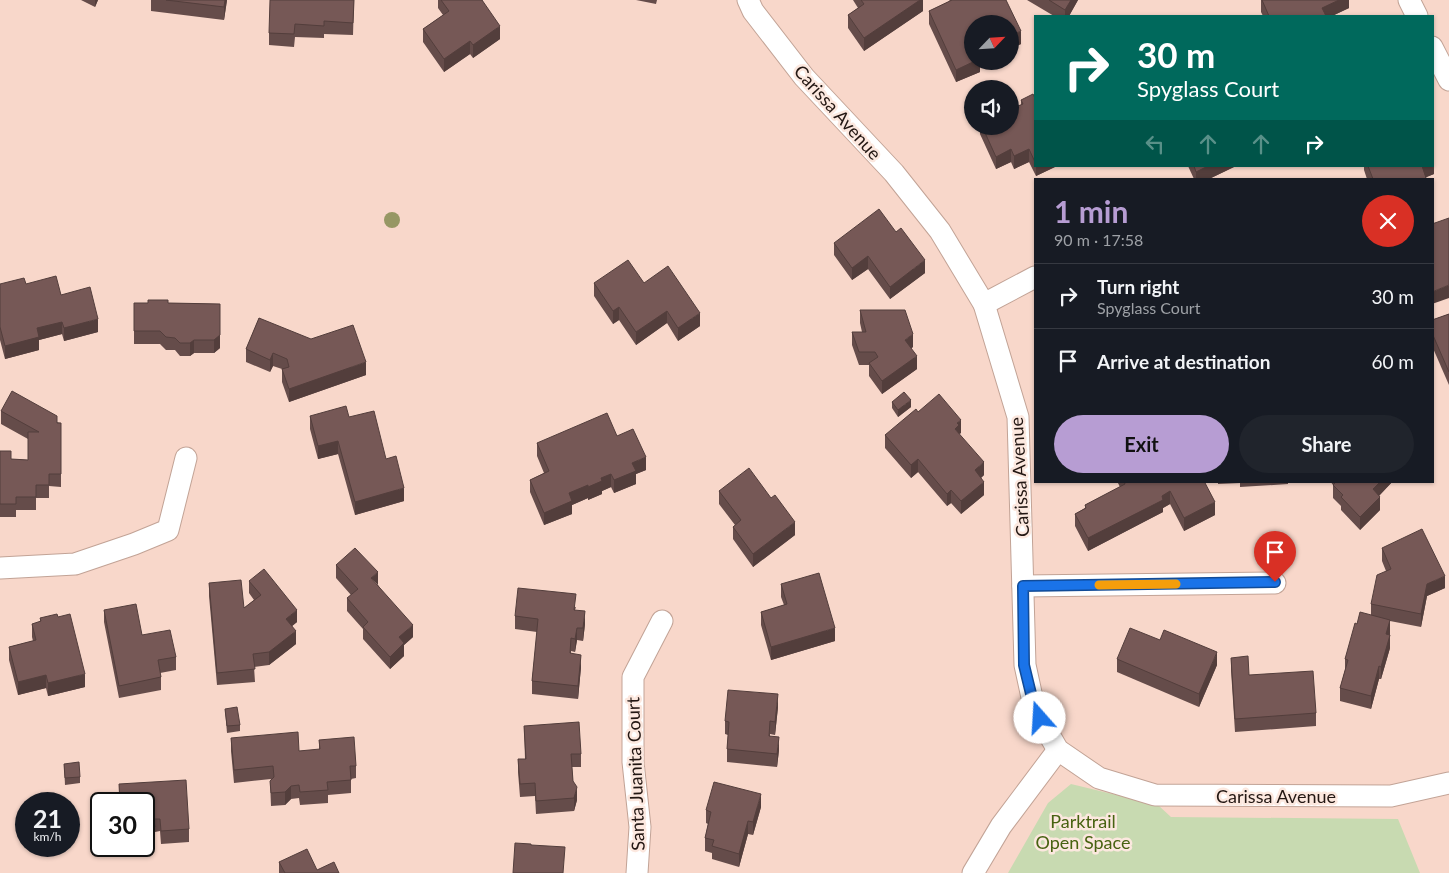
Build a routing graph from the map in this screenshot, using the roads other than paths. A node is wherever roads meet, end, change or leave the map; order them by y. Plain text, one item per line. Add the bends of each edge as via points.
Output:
1 (748, 0) edge
2 (1409, 0) edge
3 (1416, 15) edge
4 (1434, 51) edge
5 (1449, 80) edge
6 (1034, 278) edge
7 (984, 304) junction
8 (186, 458) dead end
9 (0, 568) edge
10 (1275, 582) dead end
11 (1023, 586) junction
12 (662, 621) dead end
13 (1058, 750) junction
14 (1449, 783) edge
15 (637, 873) edge
16 (973, 873) edge

1 - 7 street, Carissa Avenue via 804,77 894,173 940,231
2 - 3 street
4 - 5 street
6 - 7 street
7 - 11 street, Carissa Avenue via 1018,417
8 - 9 street via 168,530 75,564
10 - 11 street
11 - 13 street, Carissa Avenue via 1024,665 1033,702
12 - 15 street, Santa Juanita Court via 633,677 632,762 640,827
13 - 14 street, Carissa Avenue via 1100,778 1155,795 1391,796
13 - 16 street via 1001,826

